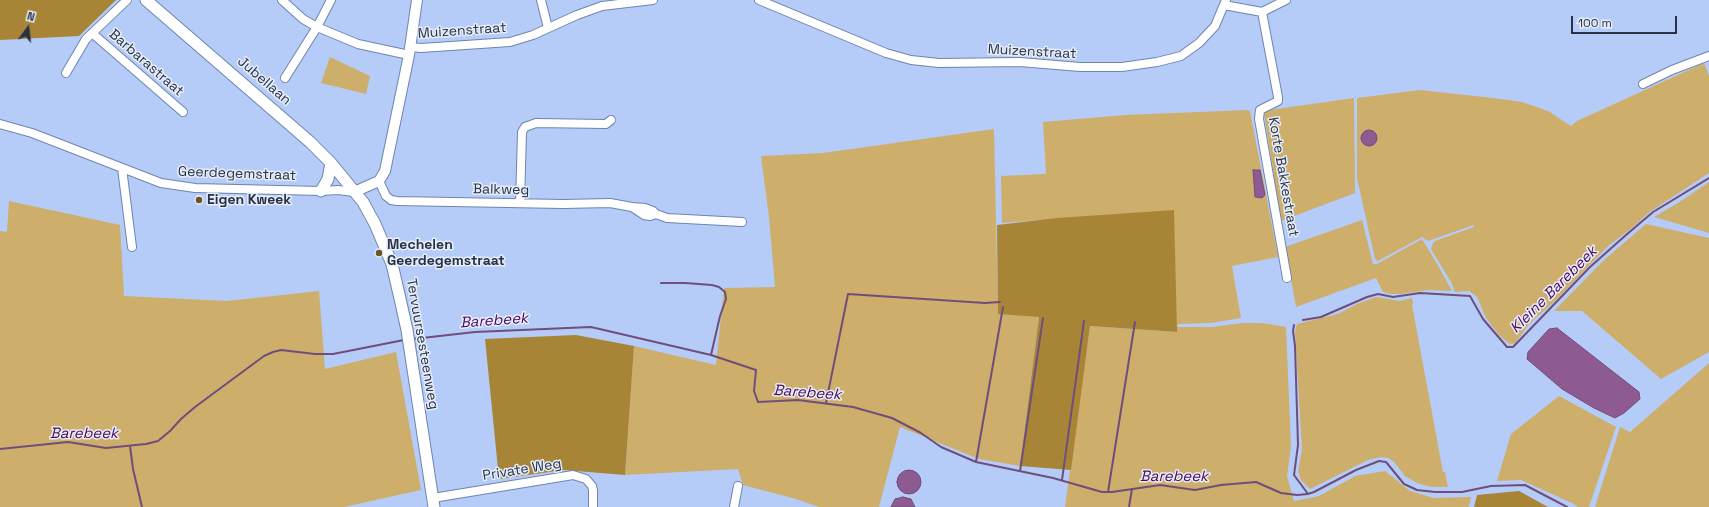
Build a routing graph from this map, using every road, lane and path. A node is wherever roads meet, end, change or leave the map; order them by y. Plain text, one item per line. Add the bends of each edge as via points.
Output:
1 (127, 0) edge
2 (146, 0) edge
3 (282, 0) edge
4 (331, 0) edge
5 (417, 0) edge
6 (541, 0) edge
7 (653, 0) edge
8 (759, 0) edge
9 (1286, 0) edge
10 (1225, 2) edge
11 (1262, 12) junction
12 (317, 26) junction
13 (548, 28) junction
14 (92, 33) junction
15 (410, 51) junction
16 (1709, 56) edge
17 (66, 73) dead end
18 (285, 78) dead end
19 (1643, 84) dead end
20 (183, 112) dead end
21 (611, 120) dead end
22 (0, 124) edge
23 (331, 163) junction
24 (122, 168) junction
25 (379, 181) junction
26 (321, 191) junction
27 (354, 192) junction
28 (520, 204) junction
29 (742, 222) dead end
30 (132, 246) dead end
31 (1287, 278) dead end
32 (738, 486) dead end
33 (434, 503) edge
34 (593, 507) edge
35 (734, 507) edge

1 - 14 street, Barbarastraat
2 - 23 main road, Jubellaan
3 - 12 street, Muizenstraat via 303,20
4 - 12 street
5 - 15 street
6 - 13 street
7 - 13 street, Muizenstraat via 602,6
8 - 10 street, Muizenstraat via 911,60 940,63 1020,62 1080,67 1122,67 1180,56 1199,43 1215,26
9 - 11 street
10 - 11 street
11 - 31 street, Korte Bakkestraat via 1278,102 1260,110 1258,119
12 - 15 street, Muizenstraat via 358,44
12 - 18 street
13 - 15 street, Muizenstraat via 510,42 421,48
14 - 17 street, Barbarastraat
14 - 20 street, Barbarastraat
15 - 25 street via 385,171
16 - 19 street
21 - 28 street via 606,124 536,123 525,127 522,132
22 - 24 street, Geerdegemstraat via 32,133
23 - 26 main road via 329,176
23 - 27 main road, Jubellaan
24 - 26 street, Geerdegemstraat via 161,183 194,188
24 - 30 street
25 - 27 street
25 - 28 street, Balkweg via 390,200
26 - 27 street, Geerdegemstraat
27 - 33 main road, Tervuursesteenweg via 363,202 375,224 392,264 407,330
28 - 29 street, Balkweg via 610,202 632,207 650,216 656,214 667,218
32 - 35 street
33 - 34 street, Private Weg via 572,475 586,479 592,486

